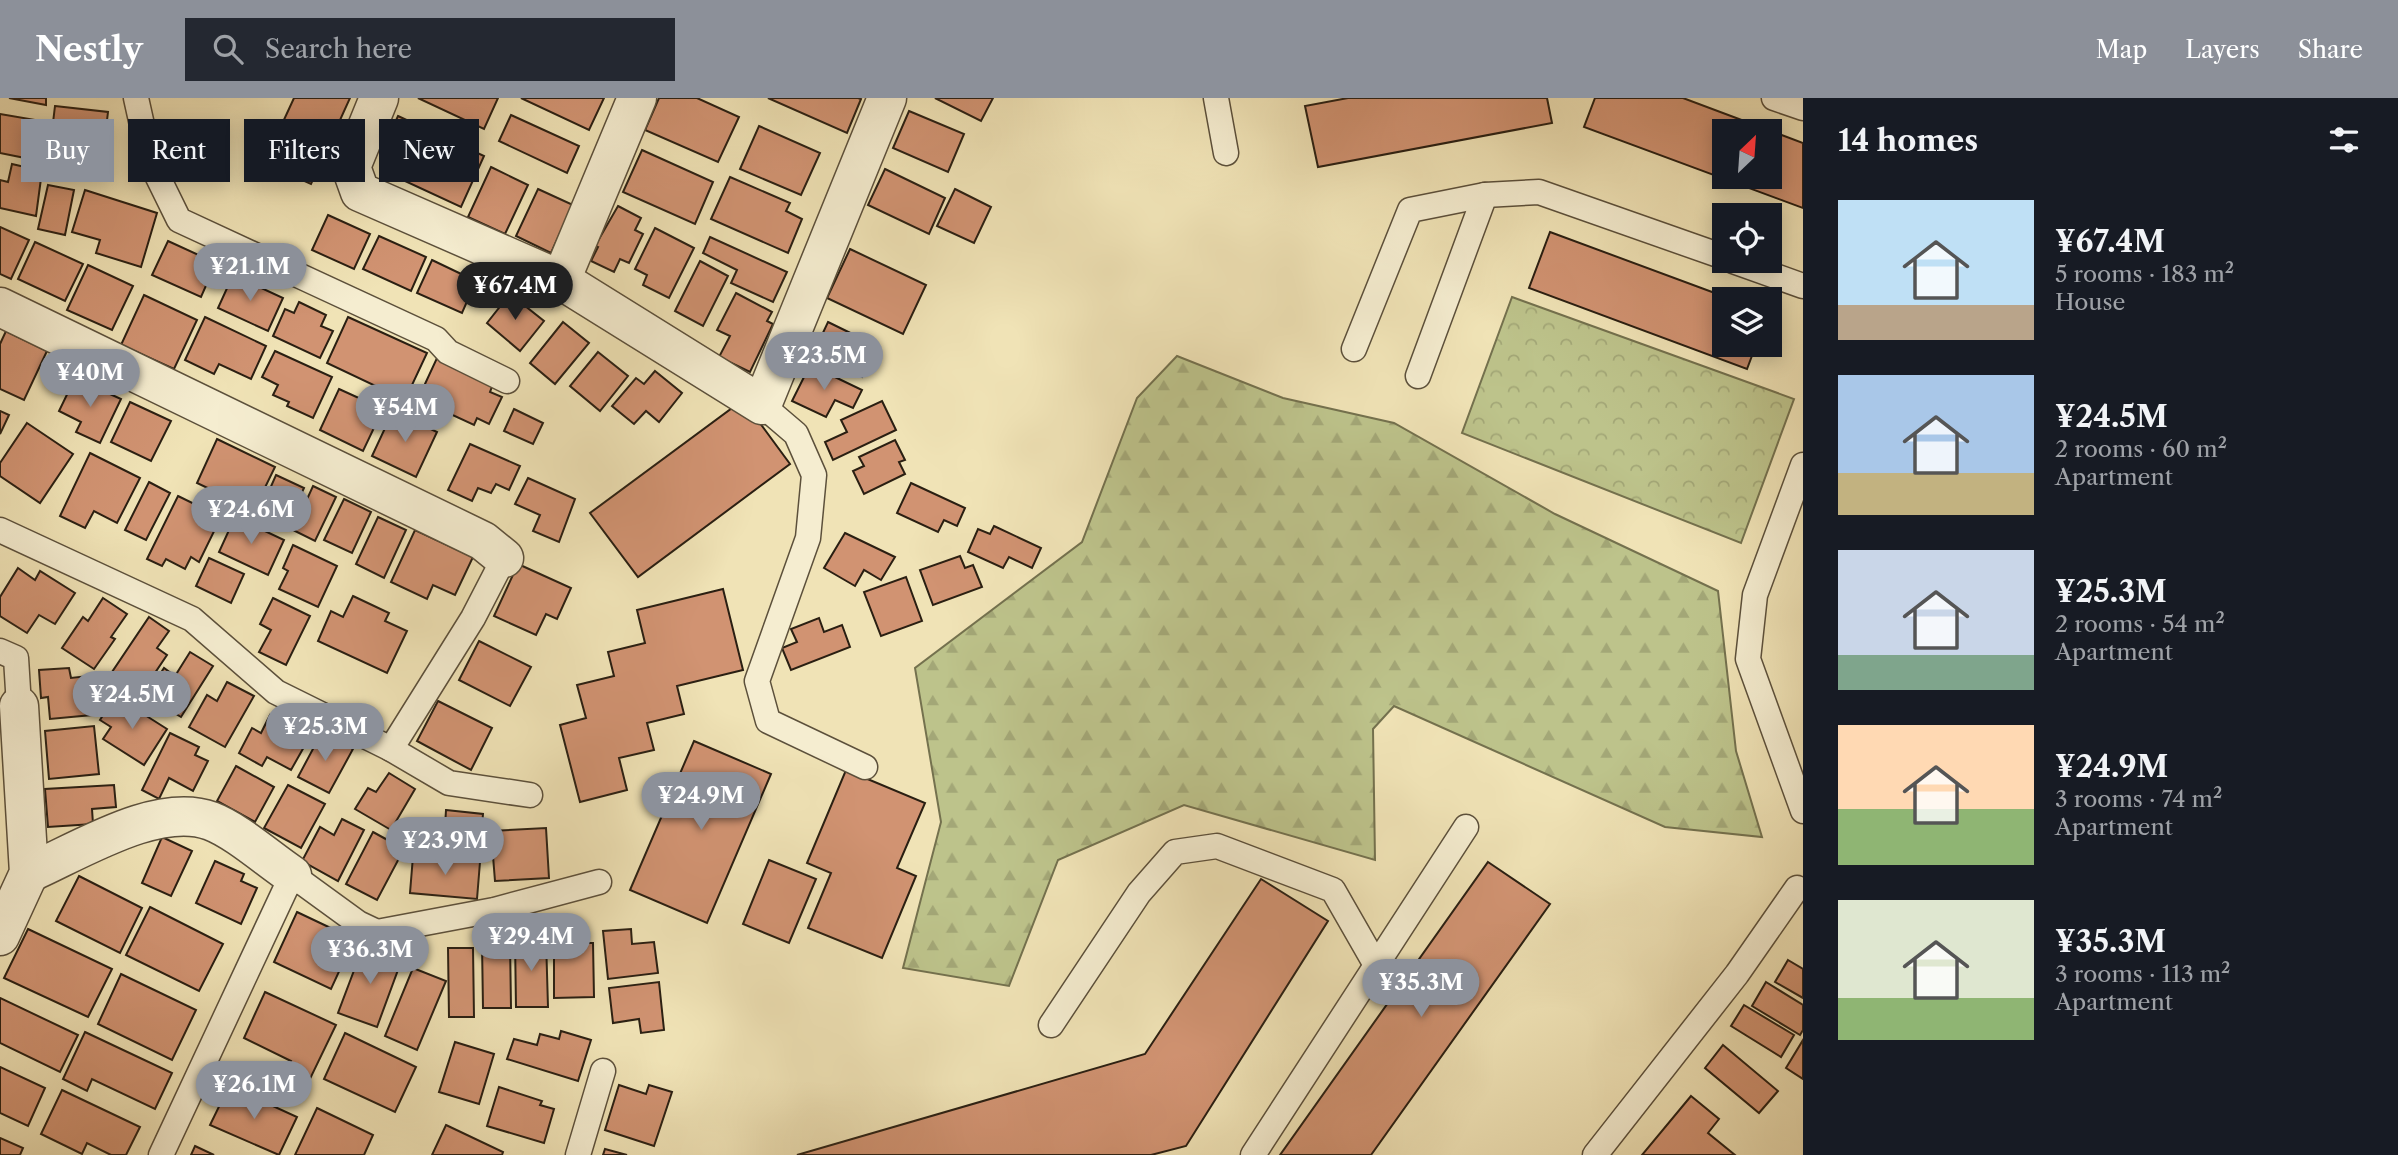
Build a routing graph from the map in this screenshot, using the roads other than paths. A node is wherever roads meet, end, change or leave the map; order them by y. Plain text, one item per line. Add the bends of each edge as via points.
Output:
1 (136, 98) edge
2 (379, 98) edge
3 (637, 98) edge
4 (887, 98) edge
5 (1216, 98) edge
6 (1774, 98) edge
7 (1803, 108) edge
8 (1226, 153) dead end
9 (1485, 195) junction
10 (1712, 253) edge
11 (1767, 273) edge
12 (561, 280) junction
13 (1803, 286) edge
14 (0, 307) edge
15 (1354, 349) dead end
16 (1418, 376) dead end
17 (507, 381) dead end
18 (762, 405) junction
19 (1803, 465) edge
20 (0, 530) edge
21 (504, 558) joint
22 (0, 650) edge
23 (19, 706) joint
24 (391, 749) junction
25 (865, 767) dead end
26 (530, 795) dead end
27 (1803, 811) edge
28 (1466, 827) dead end
29 (29, 873) junction
30 (292, 874) junction
31 (600, 882) dead end
32 (1797, 888) dead end
33 (0, 936) edge
34 (1376, 965) junction
35 (1051, 1025) dead end
36 (603, 1071) dead end
37 (161, 1155) edge
38 (578, 1155) edge
39 (1254, 1155) edge
40 (1594, 1155) edge

1 - 17 lane via 150,161 179,220 436,339 448,352
2 - 12 street via 351,167 359,192
3 - 12 street
4 - 18 street
5 - 8 lane
6 - 7 lane
9 - 10 lane via 1539,192
9 - 15 lane via 1410,210
9 - 16 lane
11 - 13 lane
12 - 18 street
14 - 21 street via 483,541
18 - 25 lane via 796,434 814,475 808,538 757,681 768,721
19 - 27 lane via 1755,595 1748,659
20 - 24 lane via 192,619 276,692
21 - 24 lane
22 - 23 lane via 16,658
23 - 29 street
24 - 26 lane via 449,783
28 - 34 lane
29 - 30 street via 160,817 191,815 213,822
29 - 33 street
30 - 31 lane via 377,932 494,910
30 - 37 lane
32 - 40 lane via 1737,974
34 - 35 lane via 1333,890 1217,846 1175,852 1139,892
34 - 39 lane
36 - 38 lane

